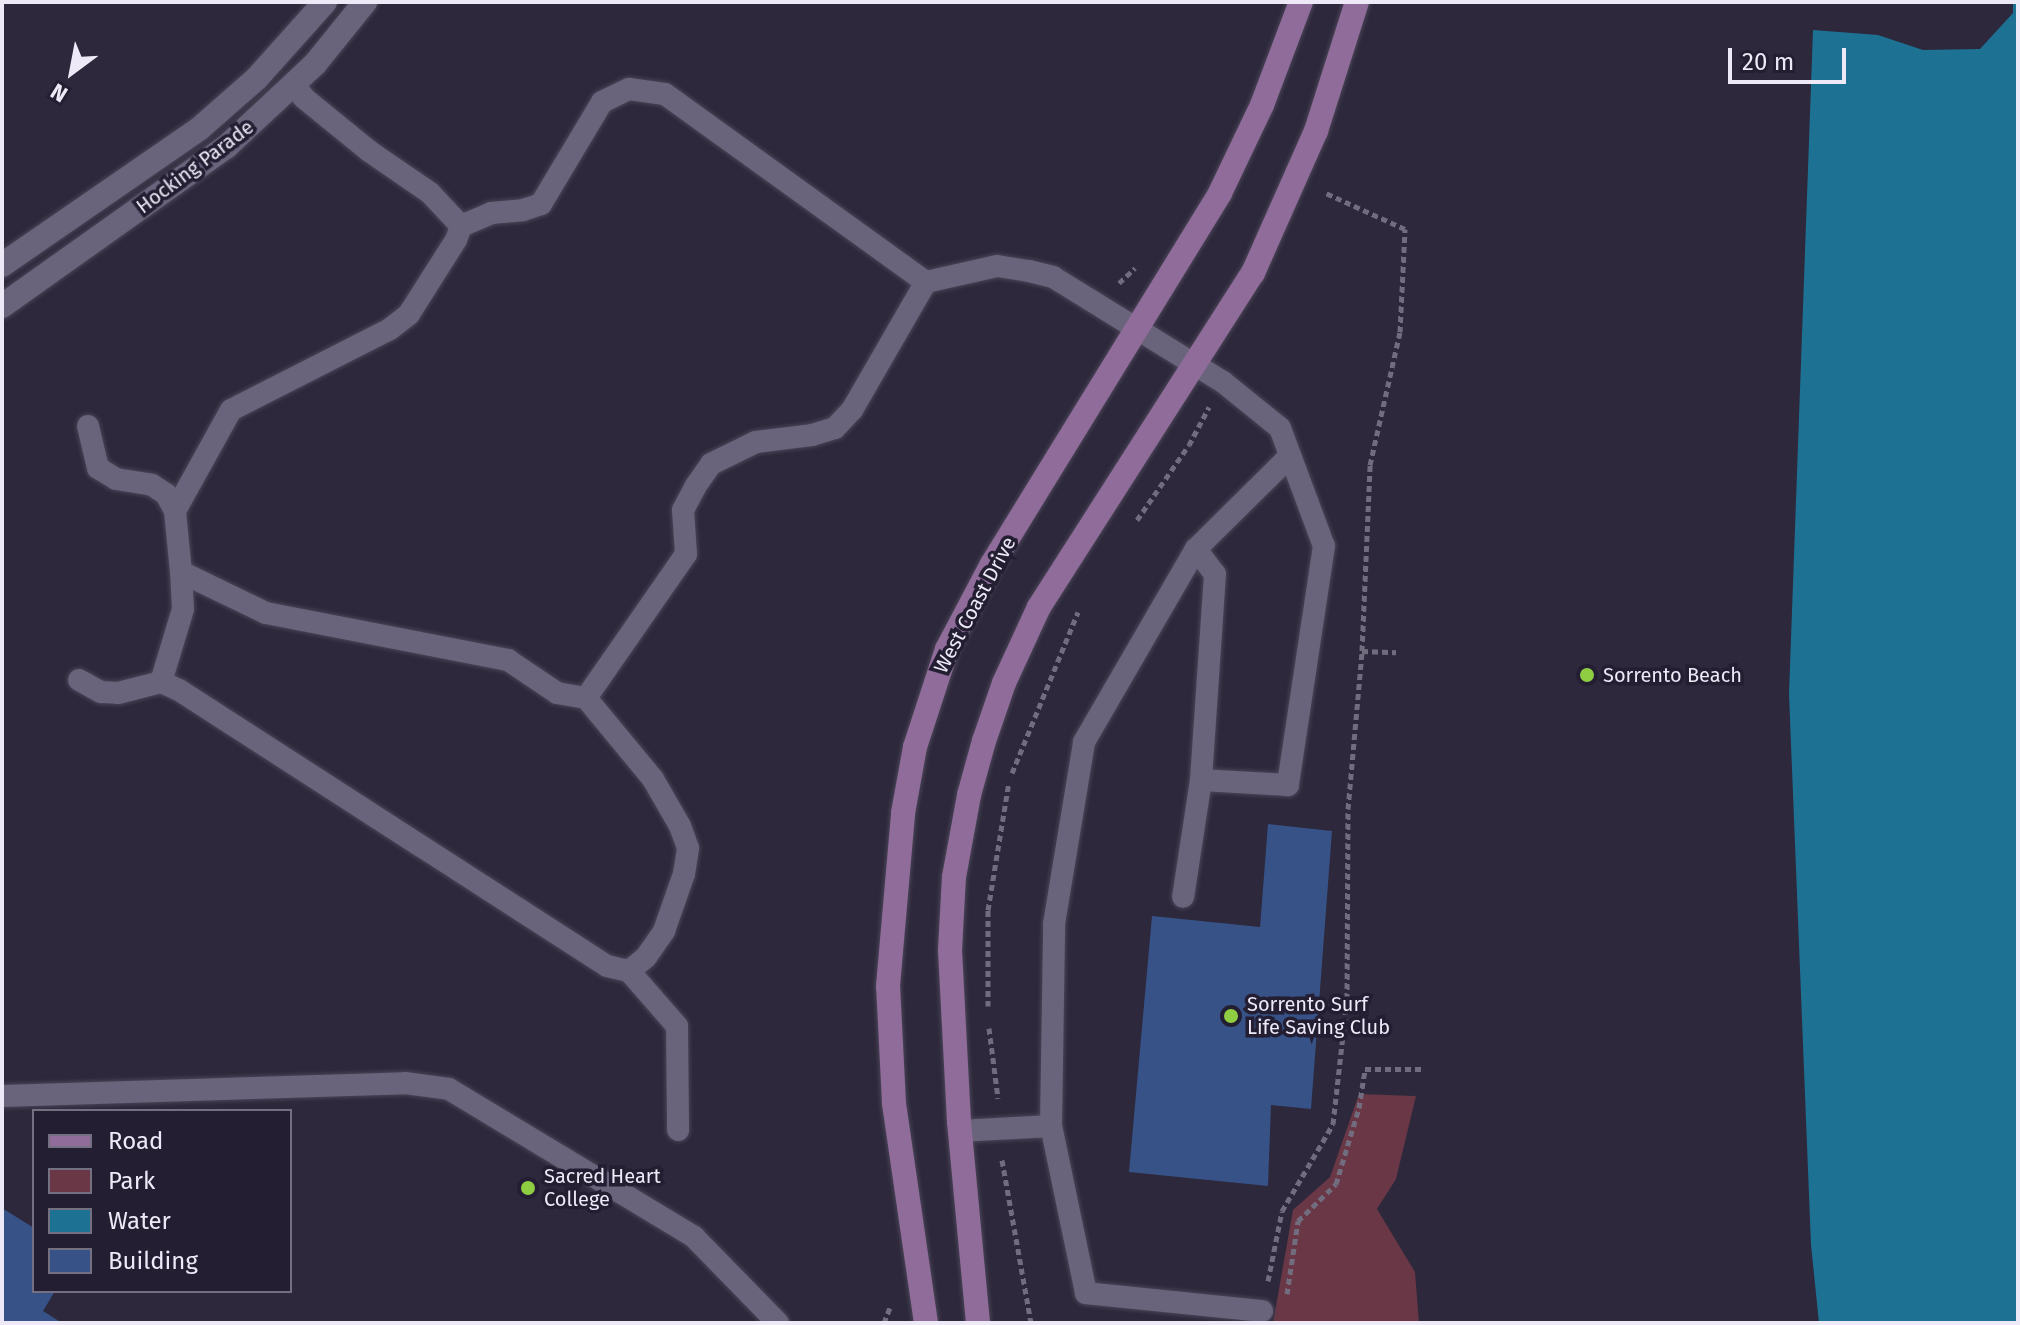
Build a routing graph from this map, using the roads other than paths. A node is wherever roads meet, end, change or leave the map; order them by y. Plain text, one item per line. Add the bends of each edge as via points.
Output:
1 (325, 2) edge
2 (365, 2) edge
3 (1301, 2) edge
4 (1357, 2) edge
5 (294, 85) junction
6 (461, 226) junction
7 (2, 265) edge
8 (926, 282) junction
9 (2, 306) edge
10 (1138, 331) junction
11 (1194, 366) junction
12 (88, 426) dead end
13 (1290, 456) junction
14 (175, 511) junction
15 (1196, 549) junction
16 (181, 572) junction
17 (79, 680) dead end
18 (161, 682) junction
19 (586, 698) junction
20 (1201, 780) junction
21 (1183, 897) dead end
22 (629, 971) junction
23 (2, 1096) edge
24 (1051, 1126) junction
25 (678, 1130) dead end
26 (960, 1131) junction
27 (1273, 1310) road end
28 (778, 1323) edge
29 (926, 1323) edge
30 (978, 1323) edge

1 - 7 street, Hocking Parade via 257,78 199,129
2 - 5 street, Hocking Parade
3 - 10 main road, West Coast Drive via 1262,105 1220,193
4 - 11 main road via 1316,131 1262,254
5 - 6 lane via 369,151 430,193
5 - 9 street, Hocking Parade via 226,147
6 - 8 lane via 491,213 541,204 602,102 629,89 665,94
6 - 14 lane via 409,314 390,329 231,410
8 - 10 lane via 997,266 1029,271 1053,277
8 - 19 lane via 864,391 835,428 756,442 711,464 683,510 686,554
10 - 11 lane
10 - 29 main road, West Coast Drive via 992,564 947,649 915,747 903,813 888,986 894,1103
11 - 13 lane via 1280,428
11 - 26 main road via 1039,607 984,741 954,877 950,950
12 - 14 lane via 98,468 116,479 152,485 166,494
13 - 15 lane
13 - 20 lane via 1324,546 1288,785
14 - 16 lane
15 - 20 lane via 1215,574
15 - 24 lane via 1084,742 1054,924
16 - 18 lane via 183,609
16 - 19 lane via 266,613 508,660 557,693
17 - 18 lane via 101,692 118,693
18 - 22 lane via 607,966
19 - 22 lane via 653,779 688,848 664,931
20 - 21 lane
22 - 25 lane via 677,1026
23 - 28 lane via 405,1083 449,1089 694,1237
24 - 26 lane
24 - 27 lane via 1086,1293
26 - 30 main road

